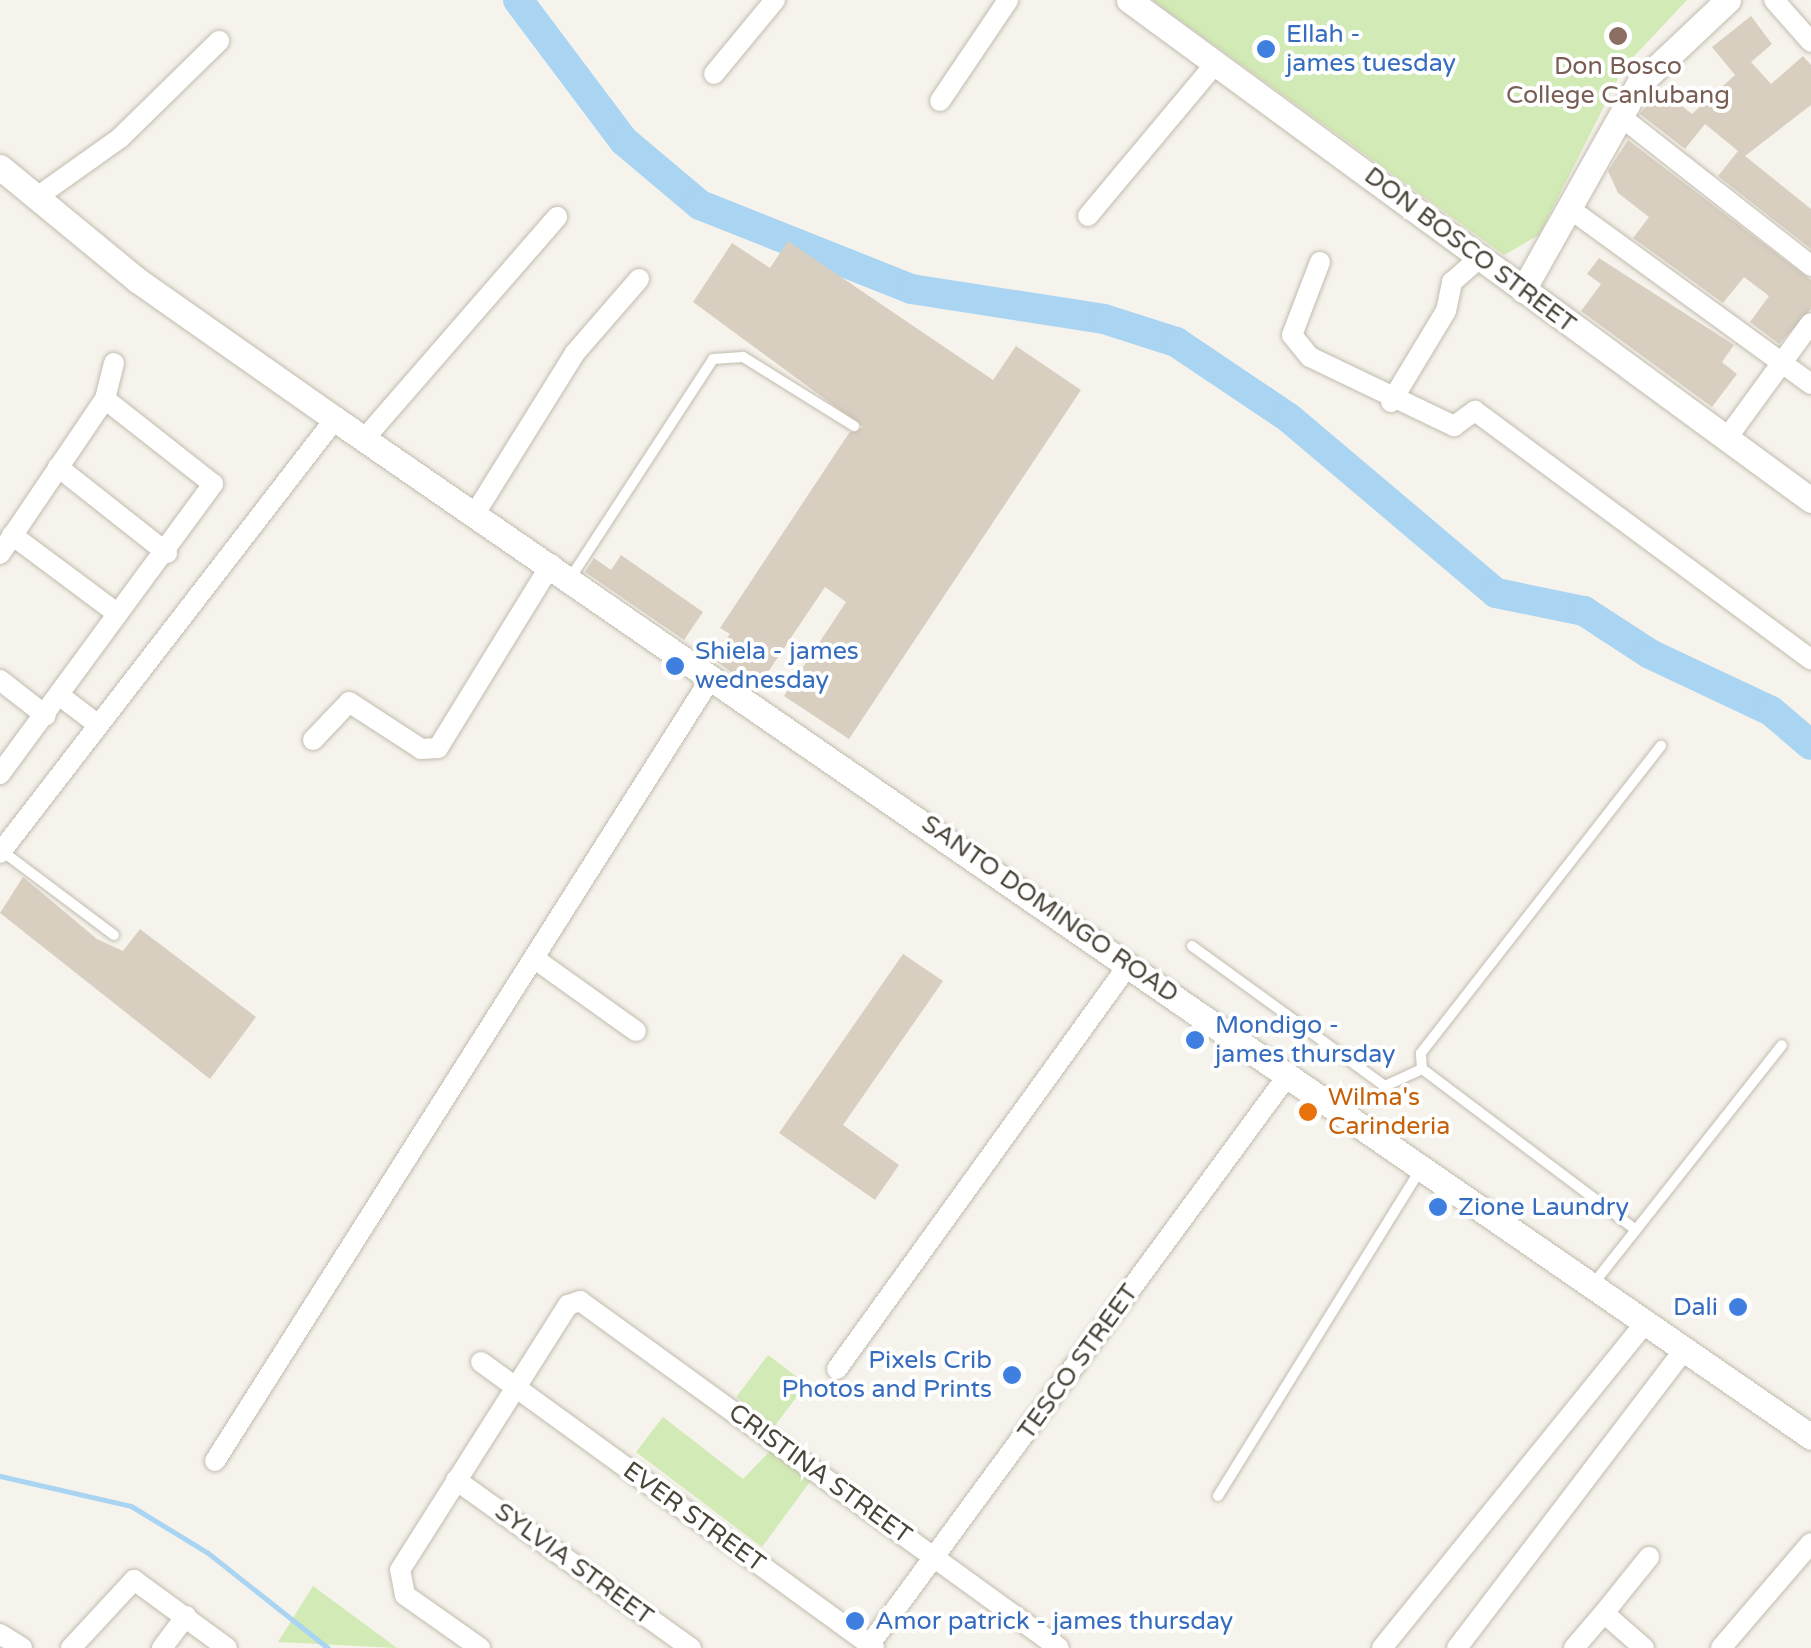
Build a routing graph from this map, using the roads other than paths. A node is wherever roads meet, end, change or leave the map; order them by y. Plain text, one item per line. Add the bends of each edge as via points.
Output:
1 (775, 0) edge
2 (1008, 0) edge
3 (1129, 0) edge
4 (1728, 0) edge
5 (1774, 0) edge
6 (219, 41) dead end
7 (1811, 42) edge
8 (1216, 63) junction
9 (714, 74) dead end
10 (940, 101) dead end
11 (1620, 116) junction
12 (0, 166) edge
13 (36, 197) junction
14 (1573, 211) junction
15 (1088, 216) dead end
16 (557, 217) dead end
17 (1482, 256) junction
18 (1320, 262) dead end
19 (1811, 266) edge
20 (639, 278) dead end
21 (1522, 290) junction
22 (1811, 322) edge
23 (114, 362) dead end
24 (1781, 362) junction
25 (1811, 384) edge
26 (105, 399) junction
27 (1391, 402) junction
28 (335, 419) junction
29 (854, 426) dead end
30 (365, 438) junction
31 (1726, 438) junction
32 (58, 467) junction
33 (1811, 500) edge
34 (476, 512) junction
35 (12, 535) junction
36 (167, 553) junction
37 (0, 554) edge
38 (561, 570) junction
39 (118, 614) junction
40 (1811, 660) edge
41 (711, 678) junction
42 (0, 680) edge
43 (60, 695) junction
44 (46, 716) junction
45 (96, 724) junction
46 (313, 740) dead end
47 (1661, 746) dead end
48 (0, 774) edge
49 (1, 852) edge
50 (114, 935) dead end
51 (1192, 946) dead end
52 (535, 959) junction
53 (1128, 965) junction
54 (636, 1031) dead end
55 (1782, 1045) dead end
56 (1422, 1069) junction
57 (1288, 1075) junction
58 (1423, 1165) junction
59 (1636, 1230) junction
60 (1594, 1282) junction
61 (1647, 1321) junction
62 (1685, 1349) junction
63 (481, 1362) dead end
64 (837, 1368) dead end
65 (514, 1386) junction
66 (1811, 1437) edge
67 (215, 1461) dead end
68 (456, 1480) junction
69 (1218, 1496) dead end
70 (1811, 1542) edge
71 (935, 1556) junction
72 (1650, 1558) dead end
73 (1604, 1613) junction
74 (186, 1616) junction
75 (0, 1634) edge
76 (870, 1647) edge
77 (22, 1648) edge
78 (71, 1648) edge
79 (162, 1648) edge
80 (228, 1648) edge
81 (480, 1648) edge
82 (691, 1648) edge
83 (1059, 1648) edge
84 (1382, 1648) edge
85 (1457, 1648) edge
86 (1574, 1648) edge
87 (1644, 1648) edge
88 (1721, 1648) edge

1 - 9 street
2 - 10 street
3 - 8 street, DON BOSCO STREET
4 - 11 street via 1655,64
5 - 7 street
6 - 13 street via 120,138
8 - 15 street
8 - 17 street, DON BOSCO STREET
11 - 14 street
11 - 19 street
12 - 13 street, SANTO DOMINGO ROAD
13 - 28 street, SANTO DOMINGO ROAD via 137,280
14 - 21 street
14 - 24 street
16 - 30 street
17 - 21 street, DON BOSCO STREET
17 - 27 street via 1452,282 1446,312
18 - 27 street via 1292,335 1310,358
20 - 34 street via 575,353
21 - 31 street, DON BOSCO STREET
22 - 24 street
23 - 26 street
24 - 25 street
24 - 31 street
26 - 32 street
26 - 36 street via 213,484
27 - 40 street via 1454,426 1475,412
28 - 30 street, SANTO DOMINGO ROAD
28 - 45 street
29 - 38 lane via 743,357 714,358
30 - 34 street, SANTO DOMINGO ROAD
31 - 33 street, DON BOSCO STREET
32 - 35 street
32 - 36 street
34 - 38 street, SANTO DOMINGO ROAD
35 - 37 street
35 - 39 street
36 - 39 street
38 - 41 street, SANTO DOMINGO ROAD
38 - 46 street via 438,748 421,748 349,702
39 - 43 street
41 - 52 street
41 - 53 street, SANTO DOMINGO ROAD
42 - 44 street
43 - 44 street
43 - 45 street
44 - 48 street
45 - 49 street
47 - 56 lane via 1421,1053
49 - 50 lane
51 - 56 lane via 1385,1086
52 - 54 street
52 - 67 street
53 - 57 street, SANTO DOMINGO ROAD
53 - 64 street
55 - 59 lane
56 - 59 lane
57 - 58 street, SANTO DOMINGO ROAD
57 - 71 street, TESCO STREET
58 - 60 street, SANTO DOMINGO ROAD
58 - 69 lane
59 - 60 lane
60 - 61 street, SANTO DOMINGO ROAD
61 - 62 street, SANTO DOMINGO ROAD
61 - 84 street
62 - 66 street, SANTO DOMINGO ROAD
62 - 85 street
63 - 65 street, EVER STREET
65 - 68 street
65 - 71 street, CRISTINA STREET via 568,1305 580,1301
65 - 76 street, EVER STREET
68 - 81 street via 398,1583
68 - 82 street, SYLVIA STREET
70 - 88 street
71 - 76 street, TESCO STREET
71 - 83 street, CRISTINA STREET
72 - 73 street
73 - 86 street
73 - 87 street
74 - 78 street via 128,1580
74 - 79 street
74 - 80 street
75 - 77 street

